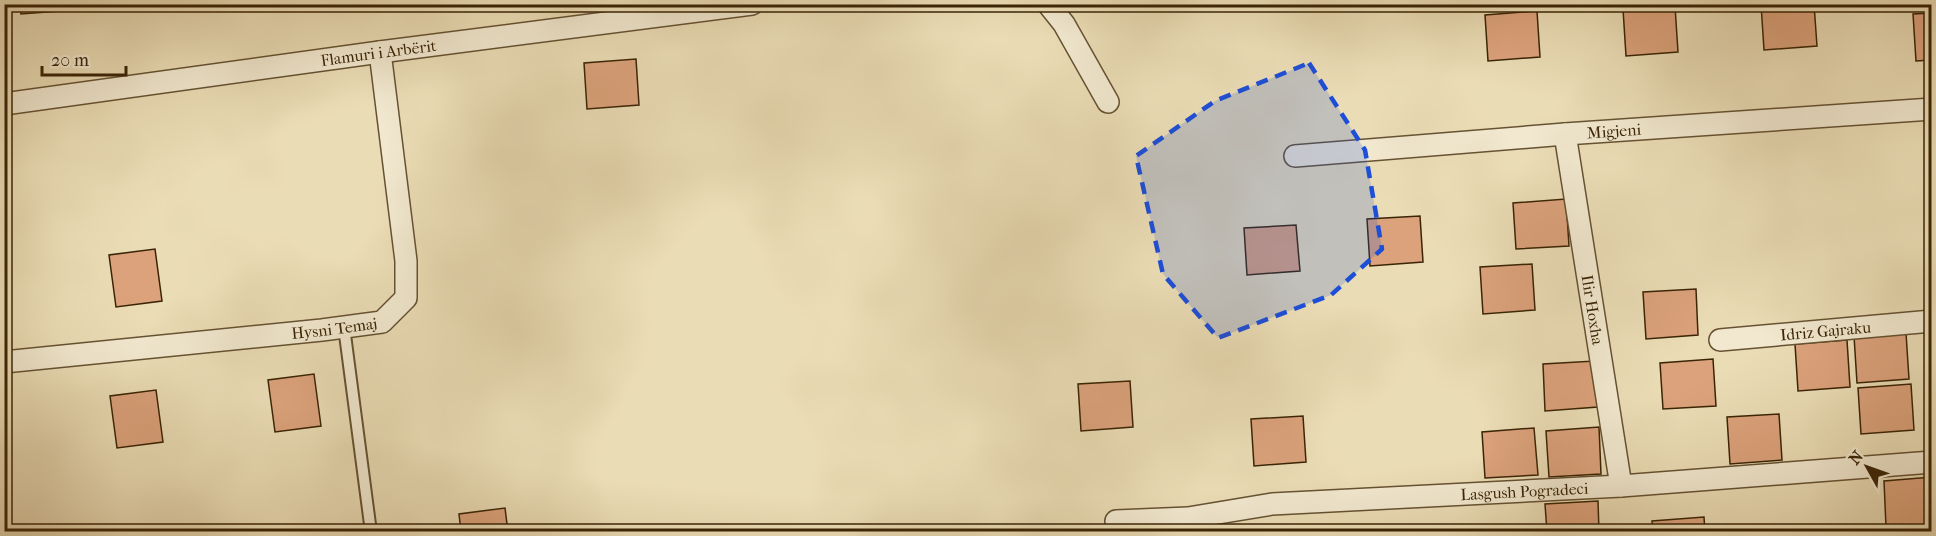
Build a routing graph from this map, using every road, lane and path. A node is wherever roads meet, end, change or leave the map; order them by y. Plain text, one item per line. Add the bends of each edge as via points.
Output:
1 (752, 4) edge
2 (1048, 4) edge
3 (380, 52) junction
4 (1108, 102) dead end
5 (4, 104) edge
6 (1932, 109) edge
7 (1564, 134) junction
8 (1295, 156) dead end
9 (1932, 321) edge
10 (344, 327) junction
11 (1720, 340) dead end
12 (4, 362) edge
13 (1932, 462) edge
14 (1621, 486) junction
15 (1116, 521) dead end
16 (371, 531) edge

1 - 3 street, Flamuri i Arbërit
2 - 4 street via 1064,24
3 - 5 street, Flamuri i Arbërit
3 - 10 street, Hysni Temaj via 406,261 406,298 382,322
6 - 7 street, Migjeni
7 - 8 street, Migjeni
7 - 14 street, Ilir Hoxha
9 - 11 street, Idriz Gajraku
10 - 12 street, Hysni Temaj
10 - 16 lane
13 - 14 street, Lasgush Pogradeci
14 - 15 street, Lasgush Pogradeci via 1272,504 1188,518

